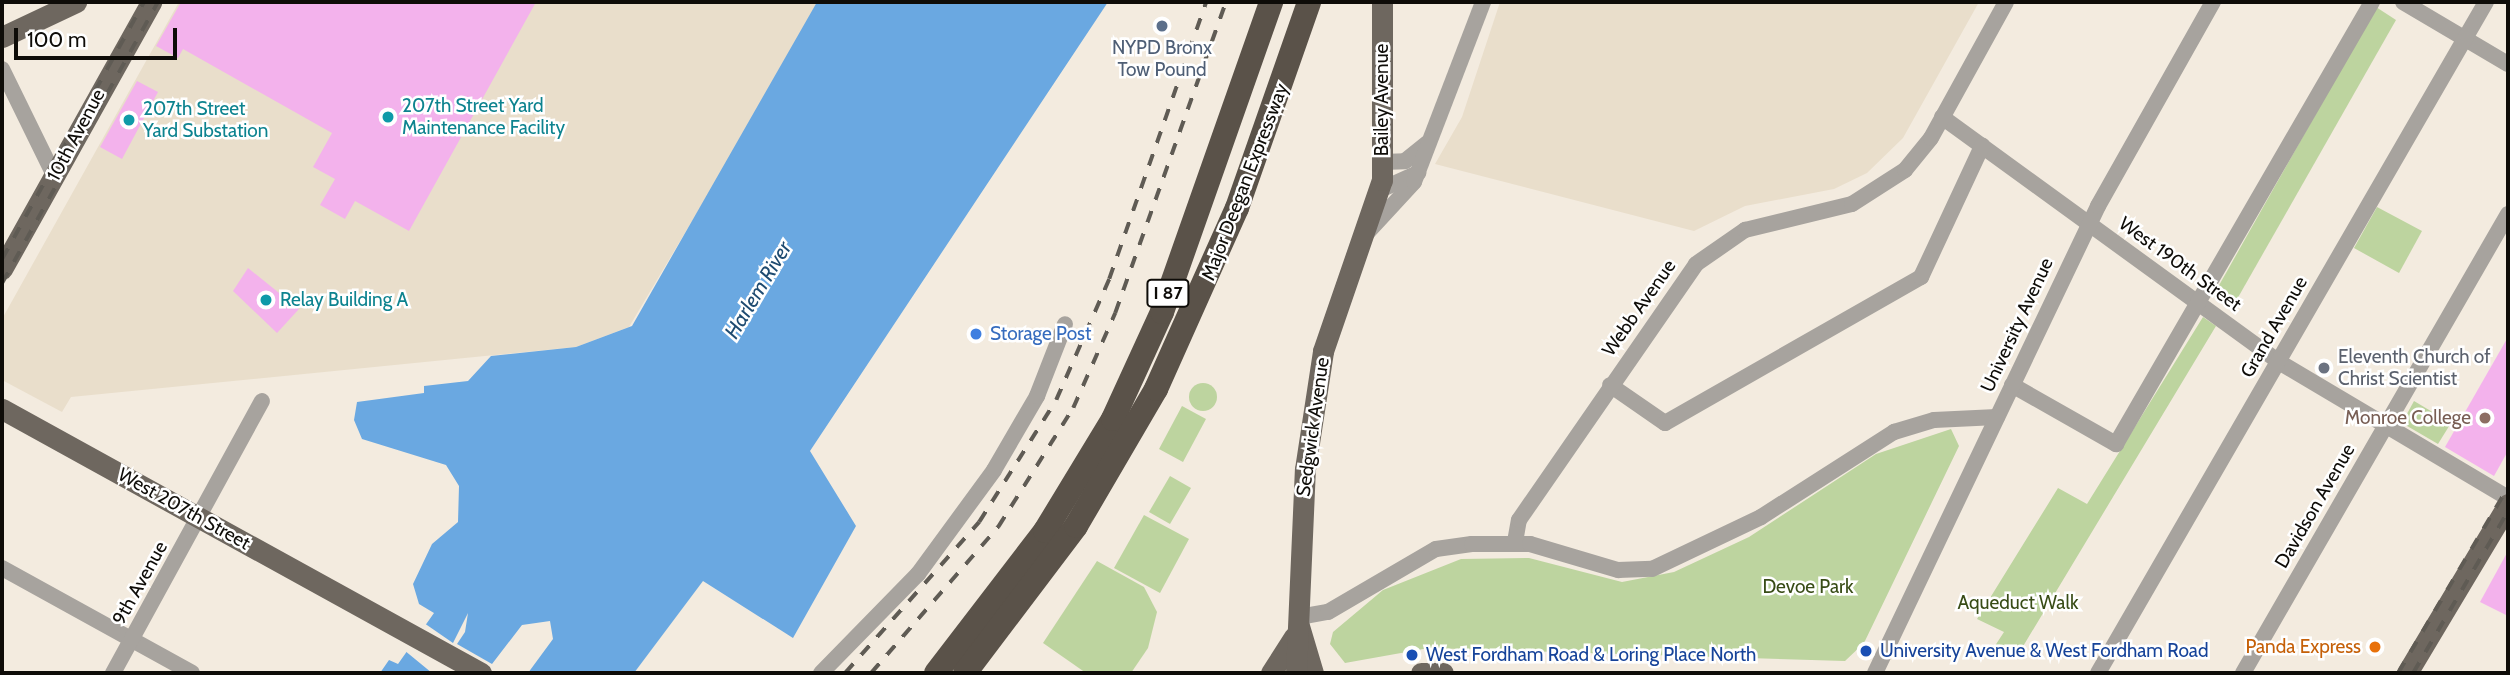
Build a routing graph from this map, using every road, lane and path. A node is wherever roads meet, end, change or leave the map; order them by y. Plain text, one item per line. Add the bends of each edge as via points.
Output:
1 (76, 2) edge
2 (151, 2) edge
3 (1271, 2) edge
4 (1309, 2) edge
5 (1382, 2) edge
6 (1483, 2) edge
7 (2006, 2) edge
8 (2213, 2) edge
9 (2372, 2) edge
10 (2403, 2) edge
11 (2486, 2) edge
12 (2, 37) edge
13 (2464, 40) junction
14 (2508, 64) edge
15 (2, 69) edge
16 (1942, 117) junction
17 (1429, 141) junction
18 (1982, 146) junction
19 (1382, 162) junction
20 (1418, 173) junction
21 (54, 175) junction
22 (1379, 194) junction
23 (2508, 214) edge
24 (2089, 224) junction
25 (1365, 235) junction
26 (2, 268) edge
27 (2198, 304) junction
28 (1065, 324) dead end
29 (2279, 362) junction
30 (1610, 385) junction
31 (2012, 385) junction
32 (262, 401) dead end
33 (2, 409) edge
34 (1997, 417) junction
35 (2384, 429) junction
36 (2508, 498) edge
37 (2508, 504) edge
38 (200, 518) junction
39 (1515, 542) junction
40 (1053, 559) junction
41 (1022, 563) junction
42 (2, 568) edge
43 (1299, 622) junction
44 (132, 640) junction
45 (113, 673) edge
46 (192, 673) edge
47 (481, 673) edge
48 (821, 673) edge
49 (917, 673) edge
50 (936, 673) edge
51 (965, 673) edge
52 (981, 673) edge
53 (1271, 673) edge
54 (1296, 673) edge
55 (1313, 673) edge
56 (1421, 673) edge
57 (1443, 673) edge
58 (1875, 673) edge
59 (2098, 673) edge
60 (2243, 673) edge
61 (2407, 673) edge

1 - 12 main road
2 - 21 main road, 10th Avenue
3 - 41 highway, Major Deegan Expressway / I 87 via 1146,348 1084,472
4 - 40 highway, Major Deegan Expressway / I 87 via 1252,171 1187,325 1118,459
5 - 19 main road, Bailey Avenue
6 - 17 street, Sedgwick Avenue
7 - 16 street, Webb Avenue
8 - 24 street, University Avenue
9 - 27 street
10 - 13 street
11 - 13 street, Grand Avenue
13 - 14 street
13 - 29 street, Grand Avenue
15 - 21 street
16 - 18 street, West 190th Street
16 - 30 street, Webb Avenue via 1919,154 1872,194 1832,211 1759,224 1711,250 1683,280
17 - 19 street via 1405,161
17 - 20 street, Sedgwick Avenue
18 - 24 street, West 190th Street
18 - 30 street via 1921,277 1665,423
19 - 22 main road, Bailey Avenue
20 - 22 street
20 - 25 street, Sedgwick Avenue
21 - 26 main road, 10th Avenue
22 - 25 main road, Sedgwick Avenue
23 - 35 street, Davidson Avenue
24 - 27 street, West 190th Street
24 - 31 street, University Avenue
25 - 43 main road, Sedgwick Avenue via 1323,351 1304,480
27 - 29 street, West 190th Street
27 - 31 street via 2116,444
28 - 48 street via 1038,396 994,470 918,574
29 - 35 street, West 190th Street
29 - 59 street, Grand Avenue
30 - 39 street, Webb Avenue via 1519,520
31 - 34 street, University Avenue
32 - 38 street, 9th Avenue
33 - 38 main road, West 207th Street
34 - 39 street via 1958,416 1895,432 1760,517 1652,569 1618,570 1552,547
34 - 58 street, University Avenue
35 - 36 street, West 190th Street
35 - 60 street, Davidson Avenue
37 - 61 main road
38 - 44 street, 9th Avenue
38 - 47 main road, West 207th Street
39 - 43 street via 1436,550 1328,612
40 - 51 highway, Major Deegan Expressway / I 87
40 - 52 highway
41 - 49 highway
41 - 50 highway, Major Deegan Expressway / I 87
42 - 44 street
43 - 53 main road
43 - 54 main road, Sedgwick Avenue
43 - 55 main road, Sedgwick Avenue
44 - 45 street, 9th Avenue
44 - 46 street
56 - 57 main road

